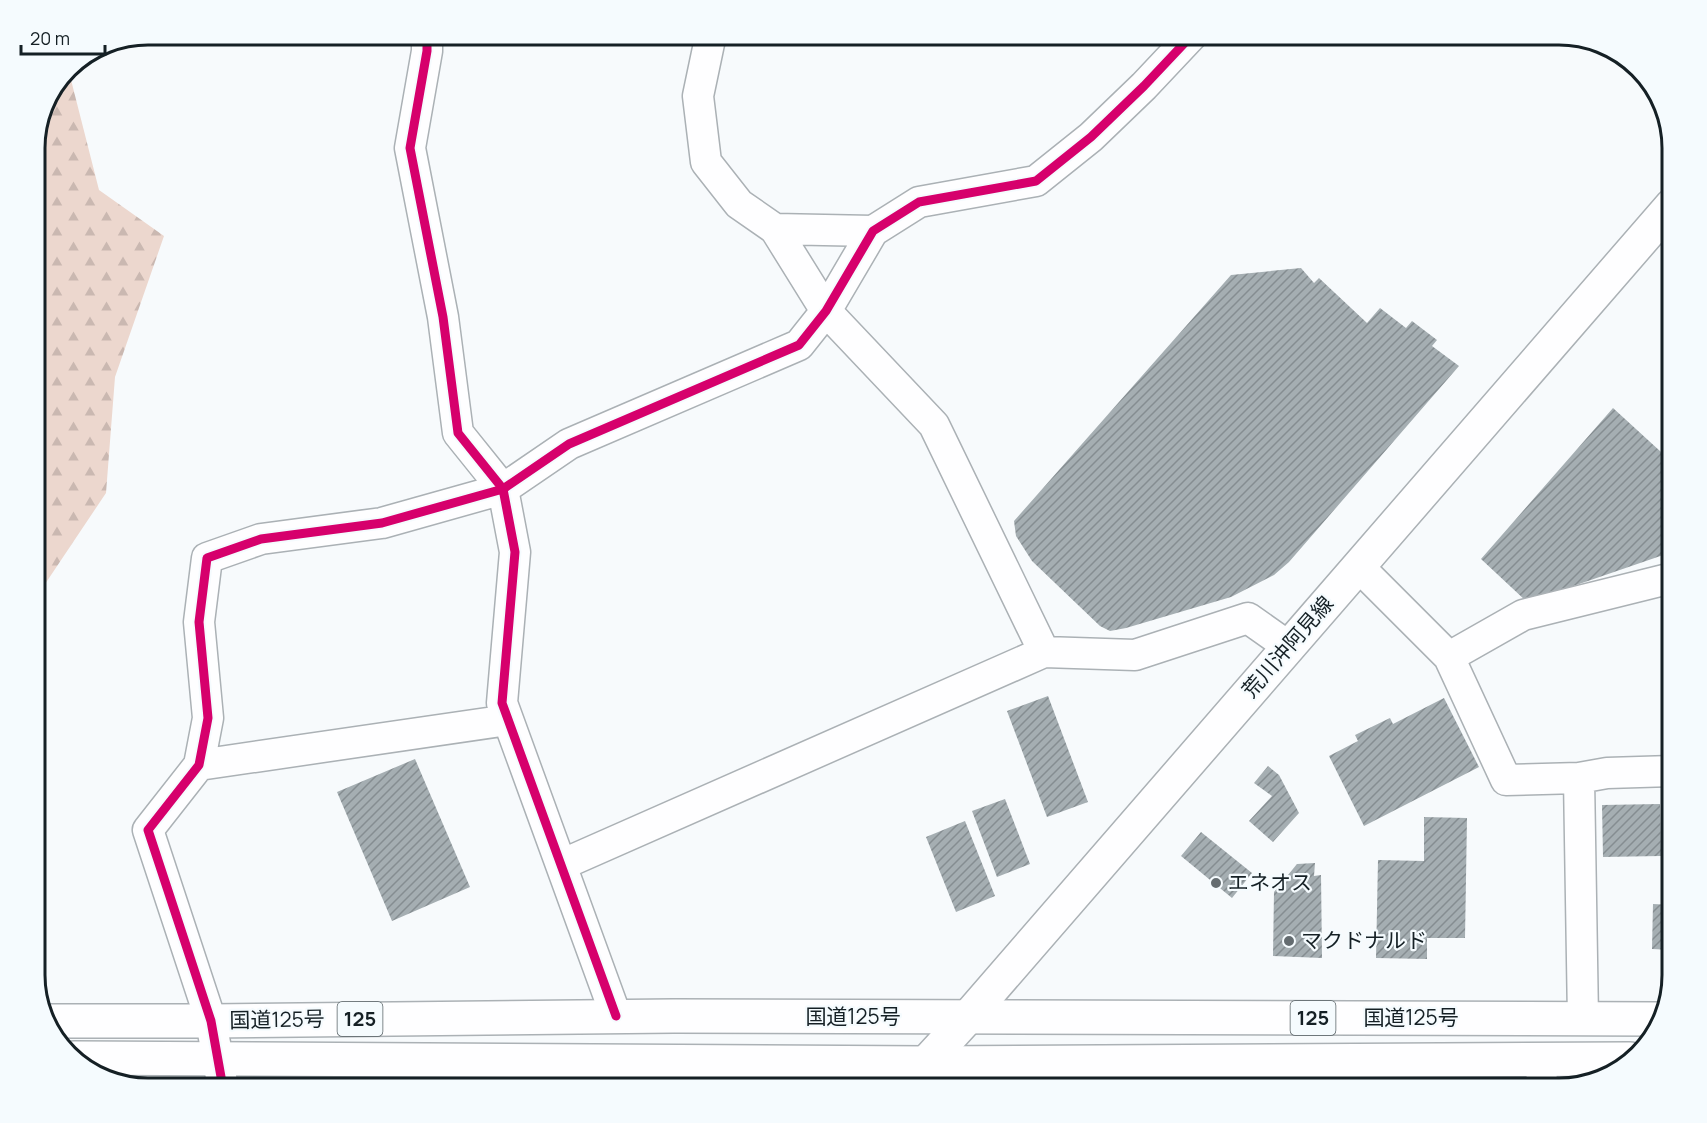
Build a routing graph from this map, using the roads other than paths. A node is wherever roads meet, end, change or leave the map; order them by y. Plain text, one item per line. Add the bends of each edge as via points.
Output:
1 (427, 45) edge
2 (709, 45) edge
3 (1183, 45) edge
4 (1662, 217) edge
5 (776, 229) junction
6 (873, 231) junction
7 (826, 311) junction
8 (503, 489) junction
9 (1358, 566) junction
10 (1662, 580) edge
11 (1288, 647) junction
12 (1044, 652) junction
13 (1449, 657) junction
14 (508, 720) junction
15 (199, 765) junction
16 (1662, 771) edge
17 (1579, 778) junction
18 (561, 865) junction
19 (616, 1016) junction
20 (967, 1018) junction
21 (1583, 1019) junction
22 (1652, 1019) edge
23 (56, 1021) edge
24 (211, 1021) junction
25 (89, 1060) edge
26 (1614, 1062) edge
27 (926, 1063) junction
28 (220, 1073) edge
29 (1541, 1074) edge
30 (913, 1078) edge

1 - 8 street via 410,148 443,317 458,433
2 - 5 street via 698,96 706,162 739,204
3 - 6 street via 1091,137 1036,181 919,202
4 - 9 main road, 荒川沖阿見線
5 - 6 street
5 - 7 street
6 - 7 street
7 - 8 street via 799,345 569,444
7 - 12 street via 933,425
8 - 14 street via 514,552 502,703
8 - 15 street via 382,524 261,539 207,558 199,622 208,718
9 - 11 main road, 荒川沖阿見線
9 - 13 street
10 - 13 street via 1523,615
11 - 12 street via 1248,618 1136,655
11 - 20 main road, 荒川沖阿見線
12 - 18 street
13 - 17 street via 1506,780
14 - 15 street
14 - 18 street
15 - 24 street via 148,830
16 - 17 street
17 - 21 street
18 - 19 street
19 - 20 main road, 国道125号 / 125
19 - 24 main road, 国道125号 / 125
20 - 21 main road, 国道125号 / 125
20 - 27 main road, 荒川沖阿見線
21 - 22 main road, 国道125号 / 125
23 - 24 main road, 国道125号 / 125
24 - 28 street
25 - 28 main road, 国道125号 / 125
26 - 29 main road, 国道125号 / 125
27 - 28 main road, 国道125号 / 125
27 - 29 main road, 国道125号 / 125 via 1256,1063
27 - 30 main road, 荒川沖阿見線

